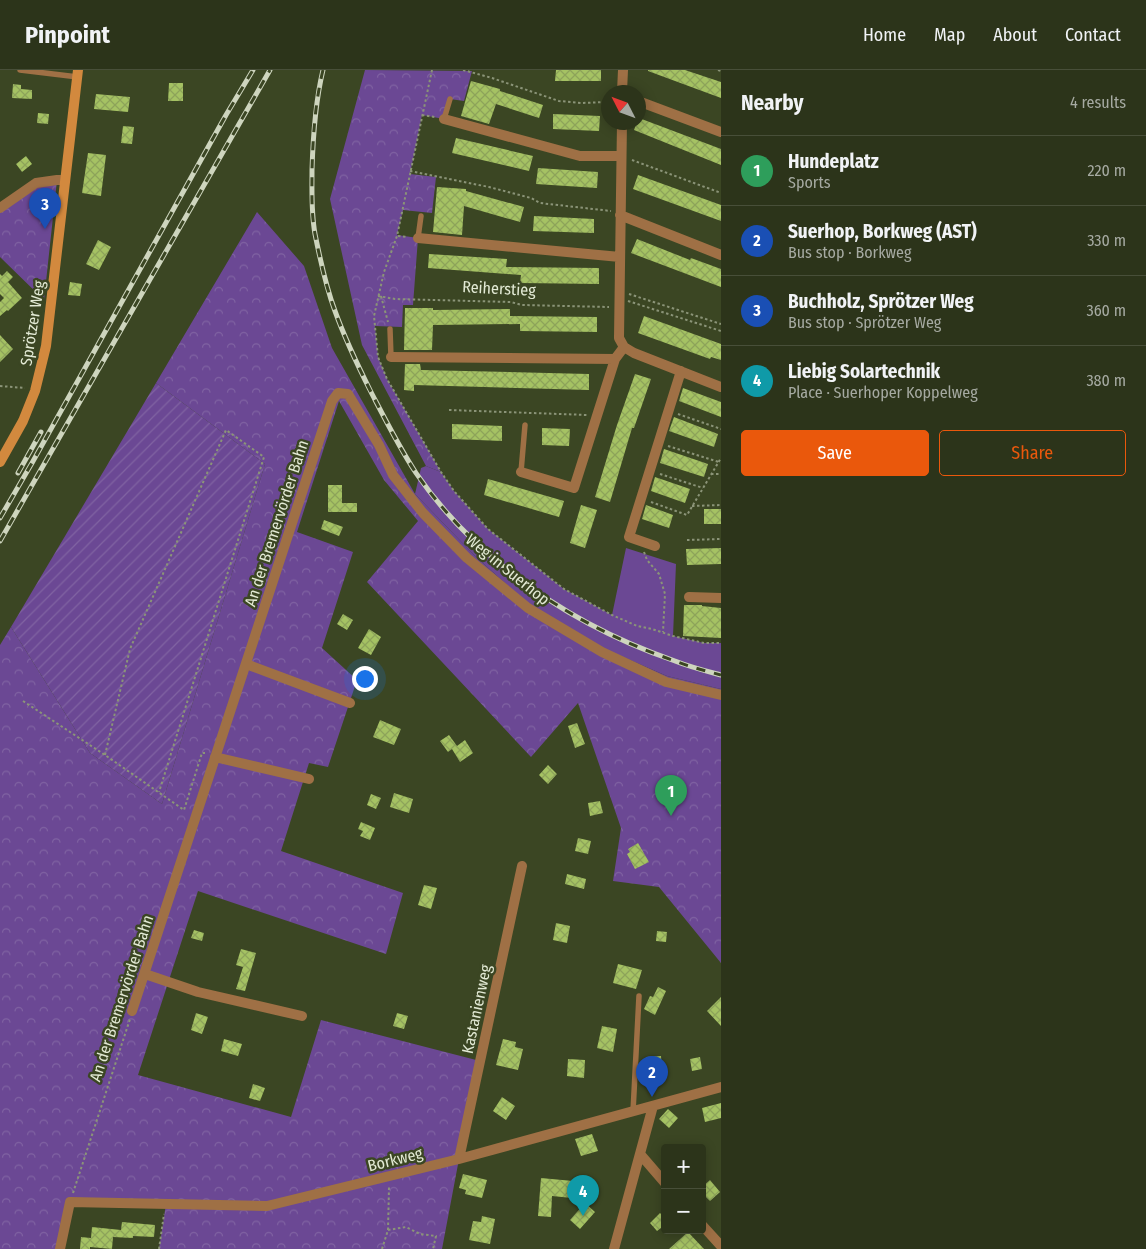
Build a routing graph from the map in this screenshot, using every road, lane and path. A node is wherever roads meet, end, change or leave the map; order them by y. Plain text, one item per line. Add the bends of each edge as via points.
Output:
1 (20, 70) edge
2 (432, 70) edge
3 (463, 70) edge
4 (623, 70) edge
5 (718, 70) edge
6 (721, 71) edge
7 (78, 73) edge
8 (622, 85) edge
9 (450, 99) dead end
10 (601, 102) edge
11 (646, 105) edge
12 (422, 115) junction
13 (444, 120) junction
14 (622, 130) edge
15 (721, 132) edge
16 (621, 156) junction
17 (410, 171) junction
18 (65, 180) junction
19 (721, 193) edge
20 (0, 208) edge
21 (620, 213) junction
22 (421, 216) dead end
23 (418, 238) joint
24 (721, 255) edge
25 (620, 257) junction
26 (380, 296) junction
27 (619, 299) junction
28 (721, 324) edge
29 (390, 329) joint
30 (721, 331) edge
31 (624, 347) junction
32 (391, 357) joint
33 (615, 359) junction
34 (681, 371) junction
35 (0, 386) edge
36 (721, 387) edge
37 (35, 391) junction
38 (338, 393) joint
39 (449, 410) dead end
40 (669, 411) junction
41 (597, 415) junction
42 (525, 425) dead end
43 (721, 430) edge
44 (659, 443) junction
45 (721, 458) edge
46 (0, 462) edge
47 (719, 462) junction
48 (650, 470) junction
49 (522, 472) joint
50 (711, 474) junction
51 (721, 474) edge
52 (703, 488) junction
53 (642, 498) junction
54 (721, 505) edge
55 (692, 506) junction
56 (687, 540) dead end
57 (721, 540) edge
58 (640, 541) junction
59 (655, 546) dead end
60 (689, 598) dead end
61 (721, 598) edge
62 (663, 632) junction
63 (721, 643) edge
64 (246, 664) junction
65 (721, 695) edge
66 (22, 701) dead end
67 (350, 703) dead end
68 (105, 755) junction
69 (216, 757) junction
70 (309, 779) dead end
71 (160, 792) junction
72 (522, 866) dead end
73 (144, 974) junction
74 (639, 996) dead end
75 (132, 1011) joint
76 (302, 1016) dead end
77 (721, 1088) edge
78 (653, 1106) junction
79 (633, 1112) junction
80 (640, 1154) junction
81 (458, 1159) junction
82 (390, 1176) junction
83 (661, 1178) edge
84 (70, 1202) junction
85 (166, 1204) junction
86 (706, 1229) edge
87 (388, 1230) junction
88 (721, 1246) edge
89 (60, 1249) edge
90 (159, 1249) edge
91 (382, 1249) edge
92 (432, 1249) edge
93 (614, 1249) edge

1 - 7 lane
2 - 12 path
3 - 10 path via 559,101
4 - 8 street
5 - 6 path
7 - 18 street, Sprötzer Weg
9 - 13 lane
11 - 15 street
12 - 13 path
12 - 17 path
13 - 16 street via 580,156
14 - 16 street
16 - 19 path
16 - 21 street
17 - 21 path via 489,187 531,198 540,204
17 - 26 path via 397,236 384,272
18 - 20 street via 36,183
18 - 37 street, Sprötzer Weg via 46,346
21 - 24 street
21 - 25 street
22 - 23 lane
23 - 25 street
25 - 27 street
26 - 27 path, Reiherstieg via 395,300 577,306
26 - 29 path
26 - 62 path via 374,316 378,357 387,379 454,491 488,528 564,589 637,626
27 - 28 path
27 - 30 path
27 - 31 street via 619,338
29 - 32 lane
31 - 33 street
31 - 34 street
32 - 33 street
33 - 41 street
34 - 36 street
34 - 40 street
35 - 37 path
37 - 46 street, Sprötzer Weg
38 - 64 street, An der Bremervörder Bahn via 332,401
38 - 65 street, Weg in Suerhop via 348,394 393,475 422,513 467,558 528,608 602,652 666,682
39 - 41 path
40 - 43 path
40 - 44 street
41 - 49 street via 574,488
42 - 49 lane
44 - 47 path
44 - 48 street
45 - 47 path
47 - 50 path
48 - 52 path
48 - 53 street
50 - 51 path
50 - 52 path
52 - 55 path
53 - 55 path via 687,515
53 - 58 street via 630,537
54 - 55 path
56 - 57 path
58 - 59 street
58 - 62 path via 647,560 659,574 665,594
60 - 61 street
62 - 63 path via 704,643
64 - 67 street
64 - 69 street, An der Bremervörder Bahn
66 - 68 path
68 - 71 path
68 - 71 path via 130,649 226,430 264,457
69 - 70 street
69 - 71 path via 202,752 184,810
69 - 73 street, An der Bremervörder Bahn
72 - 81 street, Kastanienweg
73 - 75 street, An der Bremervörder Bahn
73 - 76 street via 198,992
74 - 79 lane
75 - 84 path, An der Bremervörder Bahn
77 - 78 street, Borkweg
78 - 79 street, Borkweg
78 - 80 street
79 - 81 street, Borkweg
80 - 83 street
80 - 93 street
81 - 82 street, Borkweg
82 - 85 street, Borkweg via 267,1206
82 - 87 path
84 - 85 street, Borkweg
84 - 89 street
85 - 90 path
86 - 88 street
87 - 91 path
87 - 92 path via 406,1226 420,1234 436,1236

